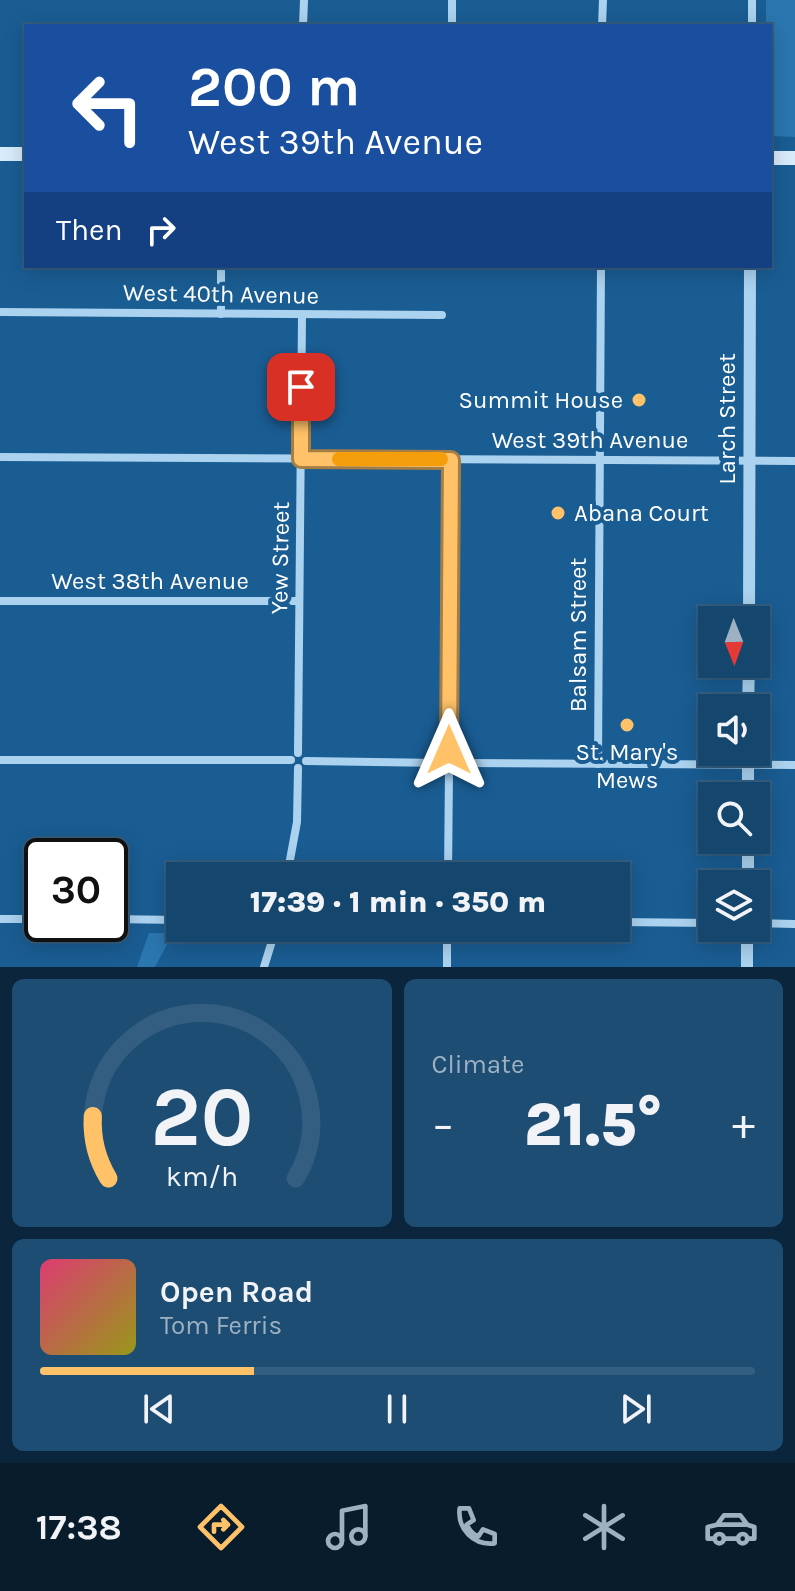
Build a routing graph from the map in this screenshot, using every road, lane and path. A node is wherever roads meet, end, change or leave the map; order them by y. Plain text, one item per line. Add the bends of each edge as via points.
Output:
1 (304, 0) edge
2 (452, 0) edge
3 (603, 0) edge
4 (752, 0) edge
5 (303, 24) edge
6 (452, 24) edge
7 (602, 24) edge
8 (752, 24) edge
9 (0, 154) edge
10 (24, 154) edge
11 (772, 158) edge
12 (795, 158) edge
13 (221, 268) edge
14 (601, 268) edge
15 (750, 268) edge
16 (0, 312) edge
17 (221, 314) junction
18 (442, 315) dead end
19 (302, 316) junction
20 (0, 457) edge
21 (301, 459) junction
22 (451, 460) junction
23 (599, 461) junction
24 (749, 461) junction
25 (795, 461) edge
26 (0, 601) edge
27 (299, 601) junction
28 (749, 606) edge
29 (298, 753) junction
30 (449, 755) junction
31 (0, 760) edge
32 (291, 760) junction
33 (698, 760) edge
34 (306, 761) junction
35 (770, 761) edge
36 (441, 763) junction
37 (457, 763) junction
38 (598, 764) junction
39 (795, 765) edge
40 (298, 768) junction
41 (449, 771) junction
42 (290, 862) edge
43 (448, 862) edge
44 (0, 919) edge
45 (24, 919) edge
46 (128, 919) edge
47 (166, 920) edge
48 (630, 922) edge
49 (698, 923) edge
50 (770, 923) edge
51 (795, 924) edge
52 (272, 942) edge
53 (447, 942) edge
54 (747, 942) edge
55 (264, 967) edge
56 (447, 967) edge
57 (747, 967) edge

1 - 5 street
2 - 6 street
3 - 7 street
4 - 8 street
9 - 10 main road
11 - 12 main road
13 - 17 street
14 - 23 street, Balsam Street
15 - 24 street, Larch Street
16 - 17 street, West 40th Avenue
17 - 19 street, West 40th Avenue
18 - 19 street, West 40th Avenue
19 - 21 street, Yew Street
20 - 21 street, West 39th Avenue
21 - 22 street, West 39th Avenue
21 - 27 street, Yew Street
22 - 23 street, West 39th Avenue
22 - 30 street
23 - 24 street, West 39th Avenue
23 - 38 street, Balsam Street
24 - 25 street, West 39th Avenue
24 - 28 street, Larch Street
26 - 27 street, West 38th Avenue
27 - 29 street, Yew Street
29 - 32 street
29 - 34 street
30 - 36 street
30 - 37 street
31 - 32 street
32 - 40 street
33 - 38 street
34 - 36 street
34 - 40 street
35 - 39 street
36 - 41 street
37 - 38 street
37 - 41 street
40 - 42 street
41 - 43 street
44 - 45 street
46 - 47 street
48 - 49 street
50 - 51 street
52 - 55 street
53 - 56 street
54 - 57 street

